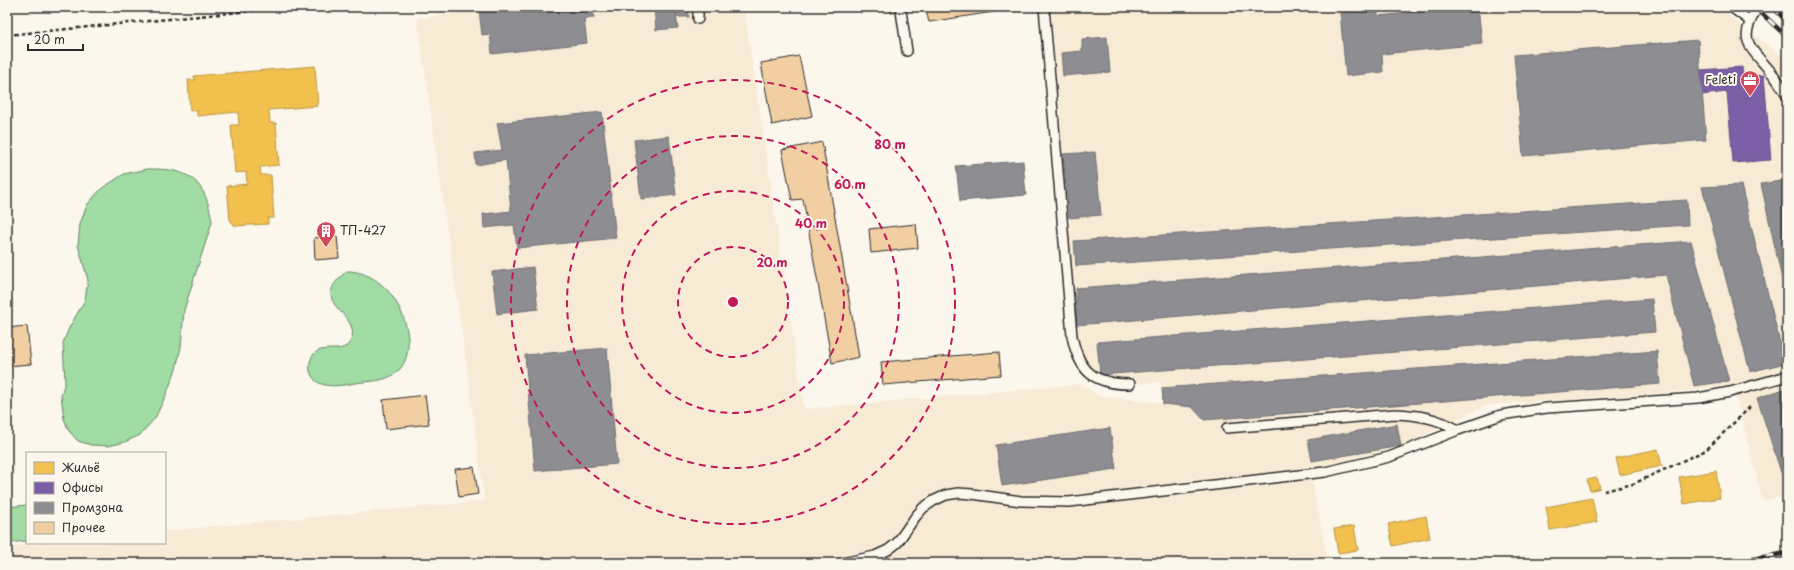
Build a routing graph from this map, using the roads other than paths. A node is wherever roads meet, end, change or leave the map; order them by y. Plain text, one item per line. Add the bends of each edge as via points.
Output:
1 (698, 7) edge
2 (1044, 7) edge
3 (1731, 7) edge
4 (1758, 7) edge
5 (901, 11) dead end
6 (698, 19) dead end
7 (1750, 21) junction
8 (907, 51) dead end
9 (1787, 95) edge
10 (1787, 376) edge
11 (1130, 384) dead end
12 (1227, 428) dead end
13 (1458, 430) junction
14 (842, 563) edge

1 - 6 lane
2 - 11 lane via 1075,351 1080,364 1089,374 1102,381
3 - 7 lane
4 - 7 lane
5 - 8 lane
7 - 9 lane via 1746,33 1748,42
10 - 13 lane via 1698,398 1523,411 1501,415
12 - 13 lane via 1401,414 1430,417
13 - 14 lane via 1389,457 1347,468 1303,474 1069,502 958,493 946,495 923,508 898,543 888,550 875,556

